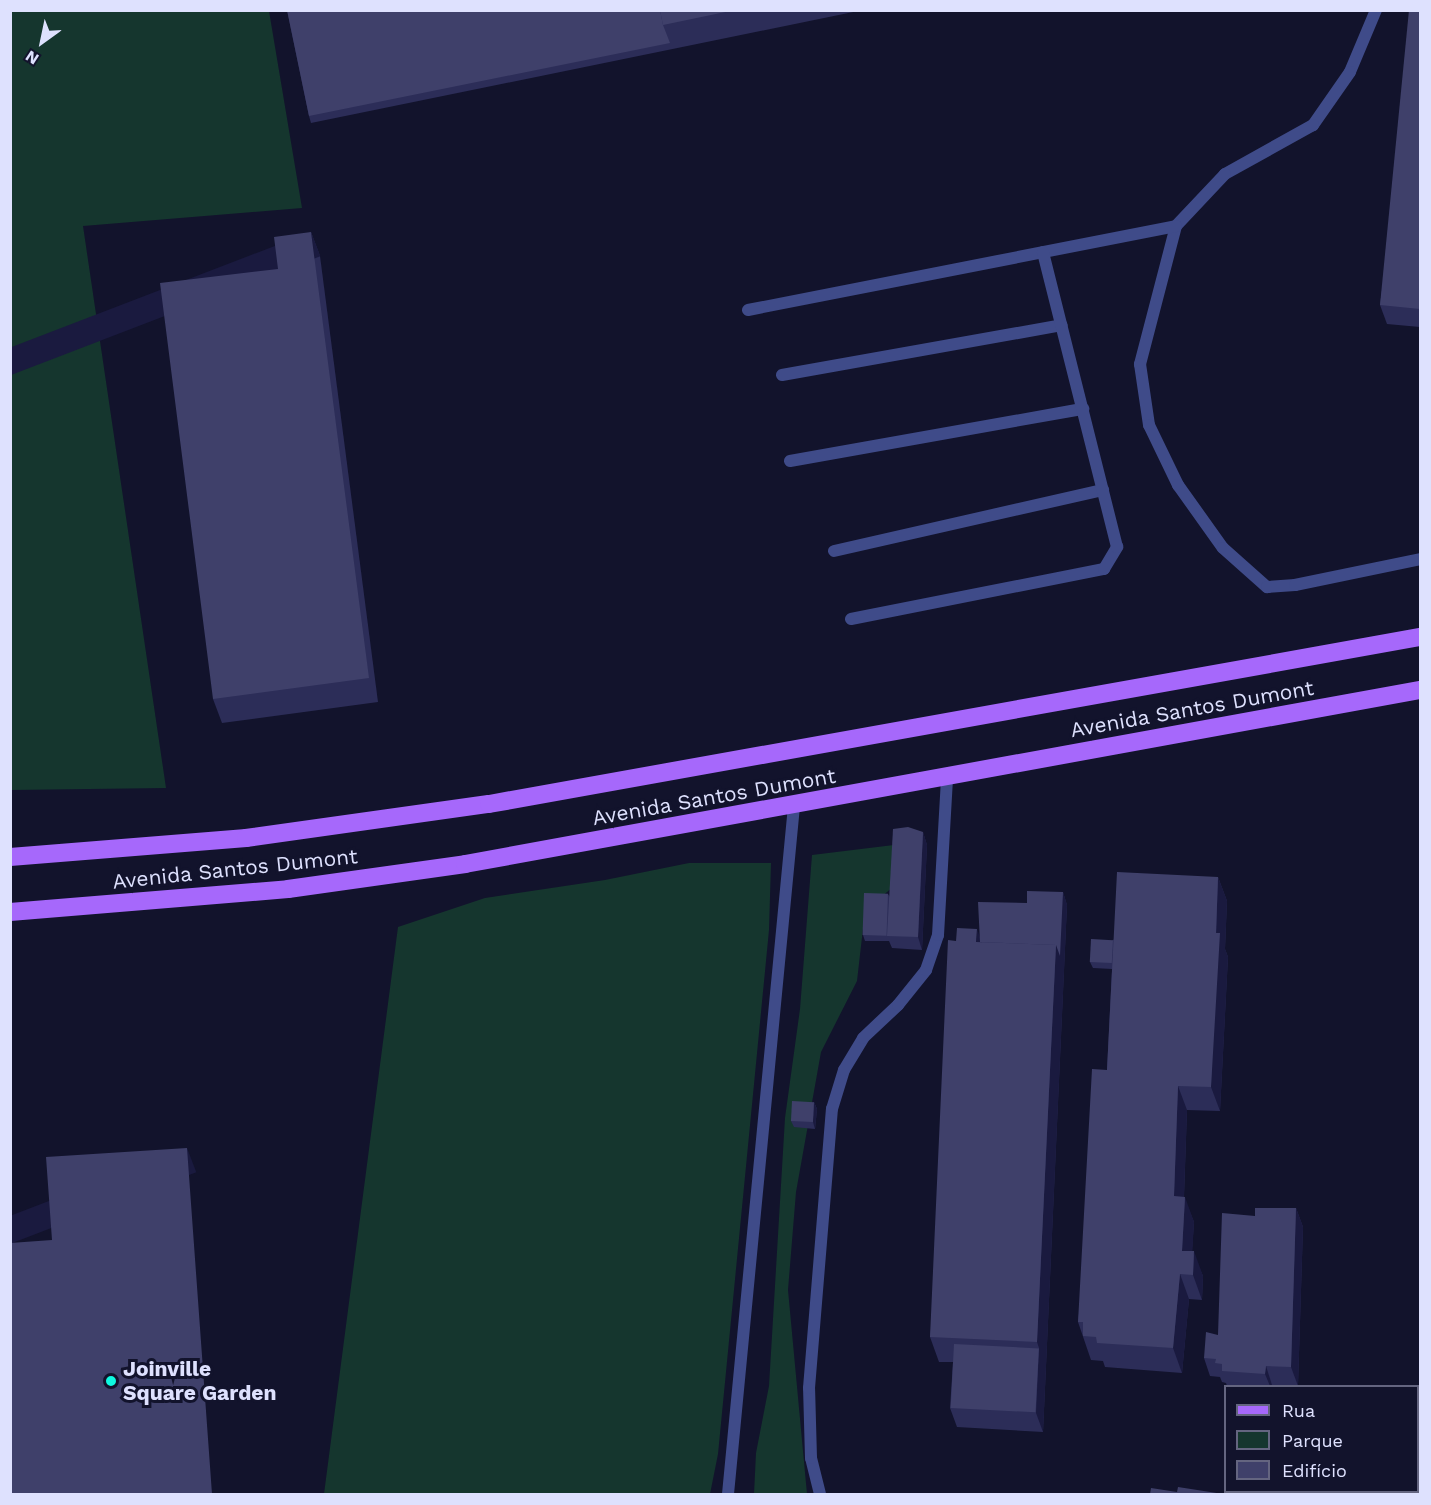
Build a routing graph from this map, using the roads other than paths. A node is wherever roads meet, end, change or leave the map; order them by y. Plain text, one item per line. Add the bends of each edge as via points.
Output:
1 (1376, 10) edge
2 (1176, 226) junction
3 (1043, 252) junction
4 (748, 310) dead end
5 (1062, 325) junction
6 (782, 375) dead end
7 (1083, 409) junction
8 (790, 461) dead end
9 (1103, 490) junction
10 (834, 551) dead end
11 (1420, 559) edge
12 (851, 620) dead end
13 (1420, 637) edge
14 (1420, 690) edge
15 (947, 777) junction
16 (794, 806) junction
17 (10, 857) edge
18 (10, 912) edge
19 (728, 1494) edge
20 (820, 1494) edge

1 - 2 lane via 1350,72 1313,125 1226,174
2 - 3 lane
2 - 11 lane via 1140,364 1149,425 1178,484 1223,548 1267,587 1295,585
3 - 4 lane
3 - 5 lane
5 - 6 lane
5 - 7 lane
7 - 8 lane
7 - 9 lane
9 - 10 lane
9 - 12 lane via 1117,546 1104,569
13 - 17 main road, Avenida Santos Dumont via 477,806 246,838
14 - 15 main road, Avenida Santos Dumont
15 - 16 main road, Avenida Santos Dumont
15 - 20 lane via 938,935 926,970 898,1005 863,1038 844,1070 832,1109 809,1388 811,1458
16 - 18 main road, Avenida Santos Dumont via 465,864 288,889
16 - 19 lane

